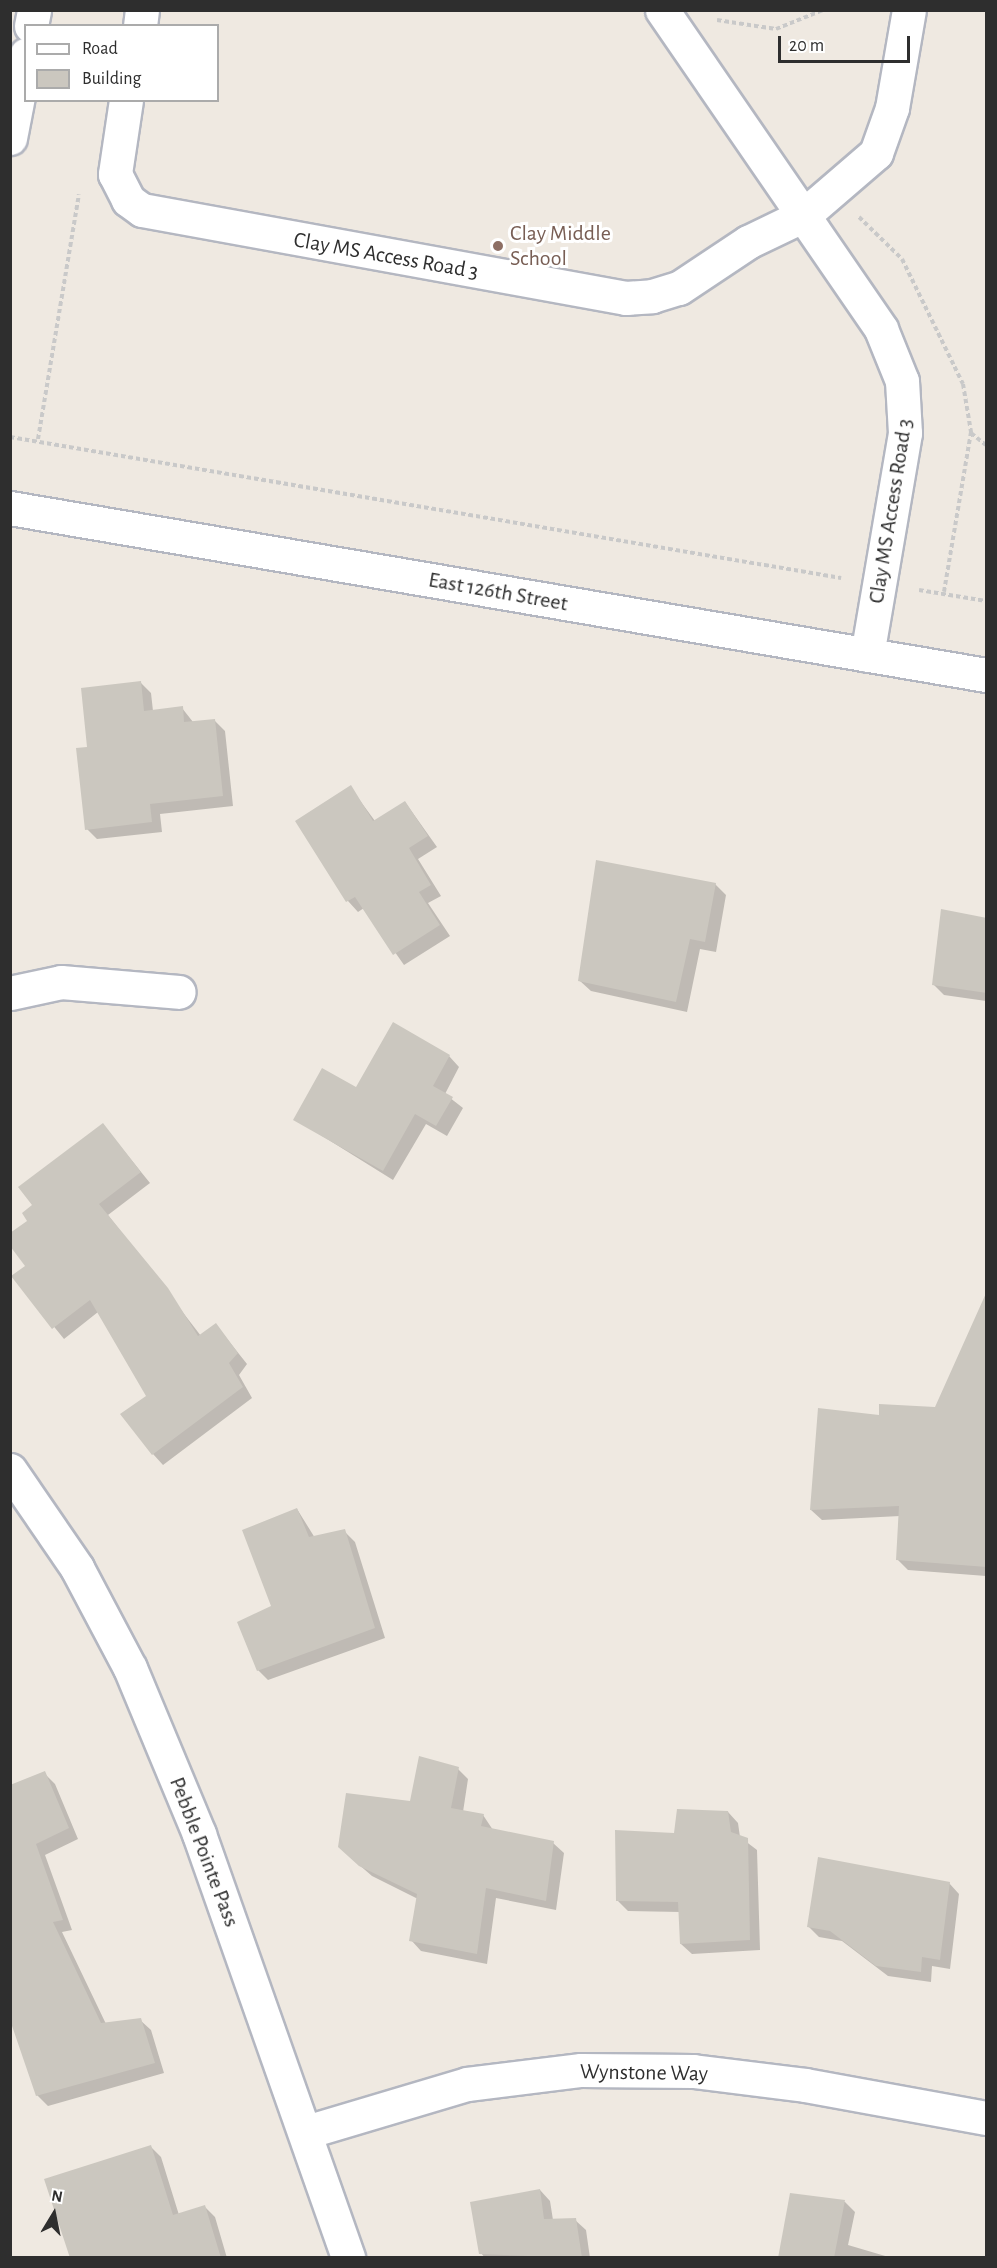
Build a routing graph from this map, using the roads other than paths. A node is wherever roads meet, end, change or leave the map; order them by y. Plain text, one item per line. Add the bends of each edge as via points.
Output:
1 (662, 10) edge
2 (909, 10) edge
3 (24, 65) edge
4 (126, 102) edge
5 (10, 138) edge
6 (804, 215) junction
7 (10, 508) edge
8 (867, 655) junction
9 (987, 675) edge
10 (179, 992) dead end
11 (10, 993) edge
12 (10, 1470) edge
13 (987, 2118) edge
14 (306, 2132) junction
15 (348, 2258) edge

1 - 6 street, Clay MS Access Road 3
2 - 6 street via 885,135 876,153
3 - 5 street
4 - 6 street, Clay MS Access Road 3 via 115,174 128,200 142,210 614,296 652,296 679,288 748,242
6 - 8 street, Clay MS Access Road 3 via 881,329 908,405
7 - 8 street, East 126th Street
8 - 9 street, East 126th Street
10 - 11 street via 61,982
12 - 14 street, Pebble Pointe Pass via 77,1568 130,1668 199,1834
13 - 14 street, Wynstone Way via 805,2085 693,2071 581,2070 467,2084
14 - 15 street, Pebble Pointe Pass

